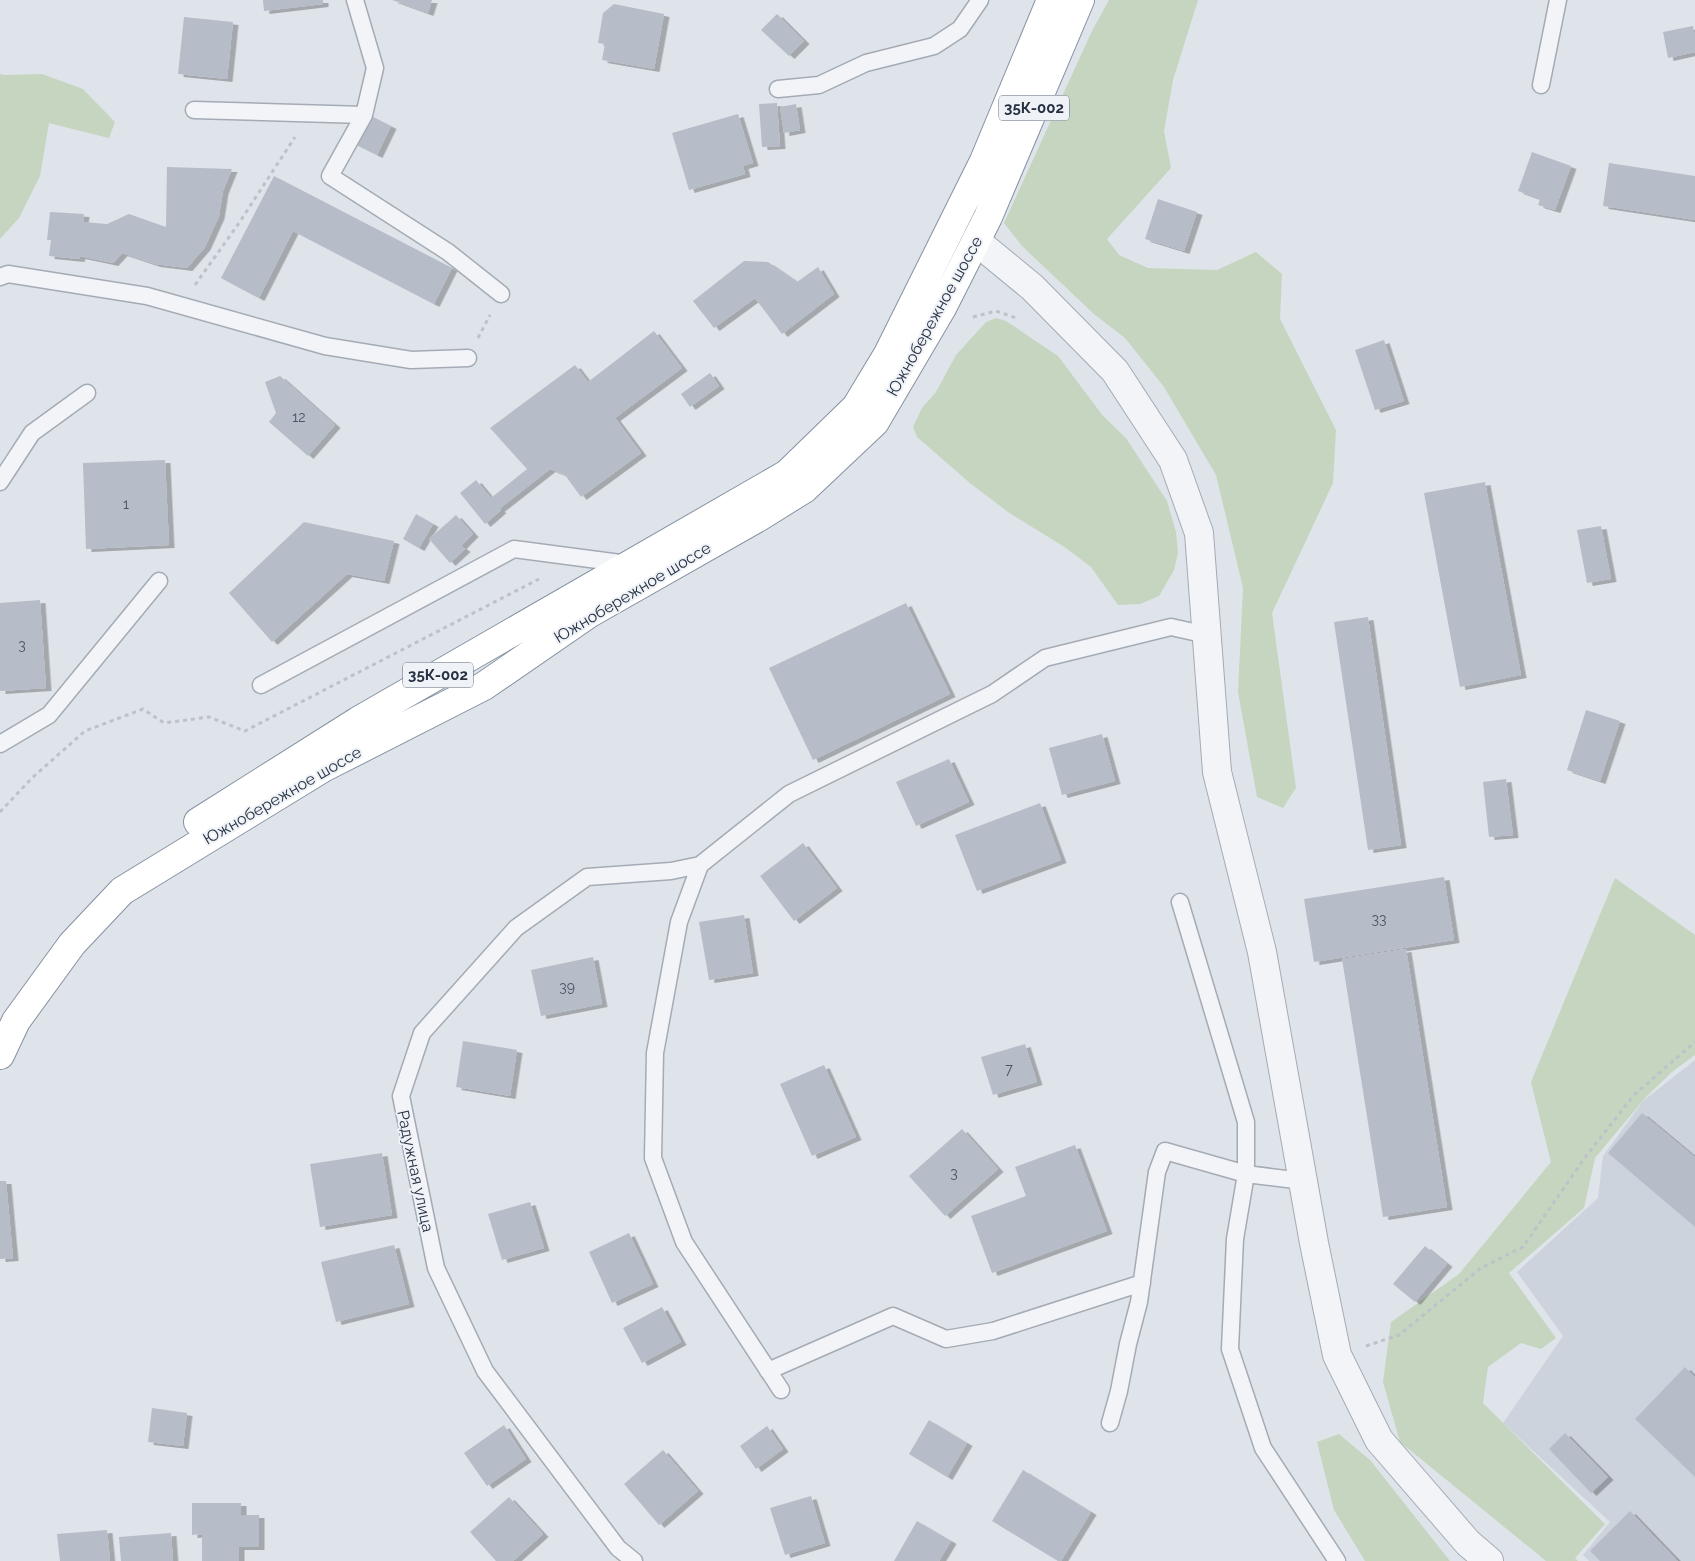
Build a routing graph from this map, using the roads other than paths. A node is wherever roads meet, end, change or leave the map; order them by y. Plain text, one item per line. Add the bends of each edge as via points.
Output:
1 (355, 0) edge
2 (980, 0) edge
3 (1051, 0) edge
4 (1080, 0) edge
5 (1558, 0) edge
6 (1541, 86) dead end
7 (778, 89) dead end
8 (194, 110) dead end
9 (364, 115) junction
10 (968, 193) junction
11 (976, 241) junction
12 (941, 249) junction
13 (0, 277) edge
14 (500, 294) road end
15 (468, 358) road end
16 (86, 393) dead end
17 (0, 482) edge
18 (628, 564) junction
19 (159, 581) dead end
20 (1207, 636) junction
21 (261, 685) dead end
22 (0, 744) edge
23 (700, 865) junction
24 (1180, 902) dead end
25 (0, 1014) edge
26 (0, 1055) edge
27 (1246, 1174) junction
28 (1303, 1182) junction
29 (1142, 1283) junction
30 (768, 1371) junction
31 (781, 1390) dead end
32 (1110, 1423) dead end
33 (634, 1561) edge
34 (1337, 1561) edge
35 (1489, 1561) edge

1 - 9 lane via 375,68
2 - 7 lane via 960,29 934,46 866,63 819,85
3 - 10 highway, Южнобережное шоссе
4 - 11 highway, Южнобережное шоссе / 35К-002
5 - 6 lane
8 - 9 lane
9 - 14 lane via 330,176 448,252
10 - 11 lane
10 - 12 highway, Южнобережное шоссе
11 - 12 lane
11 - 20 street via 1032,287 1115,371 1173,460 1200,533
11 - 26 highway, Южнобережное шоссе via 942,308 875,422 804,490 590,613 484,686 323,768 122,891 72,944 16,1021
12 - 18 highway, Южнобережное шоссе / 35К-002 via 888,354 856,407 787,474
13 - 15 lane via 8,274 138,294 325,346 411,360
16 - 17 lane via 32,433
18 - 21 lane via 514,549
18 - 25 highway, Южнобережное шоссе / 35К-002 via 358,721 128,867 52,941
19 - 22 lane via 49,715
20 - 23 lane via 1171,627 1045,658 992,694 789,794
20 - 28 street via 1217,772 1262,952
23 - 30 lane via 679,922 655,1053 653,1158 684,1242
23 - 33 lane, Радужная улица via 671,871 587,877 516,928 422,1033 401,1096 436,1268 485,1371 618,1548
24 - 27 lane via 1246,1122
27 - 28 lane
27 - 29 lane via 1166,1152 1157,1172
27 - 34 lane via 1235,1239 1230,1349 1263,1448
28 - 35 street via 1337,1355 1379,1440 1468,1543
29 - 30 lane via 993,1331 946,1339 893,1316
29 - 32 lane via 1120,1391
30 - 31 lane

